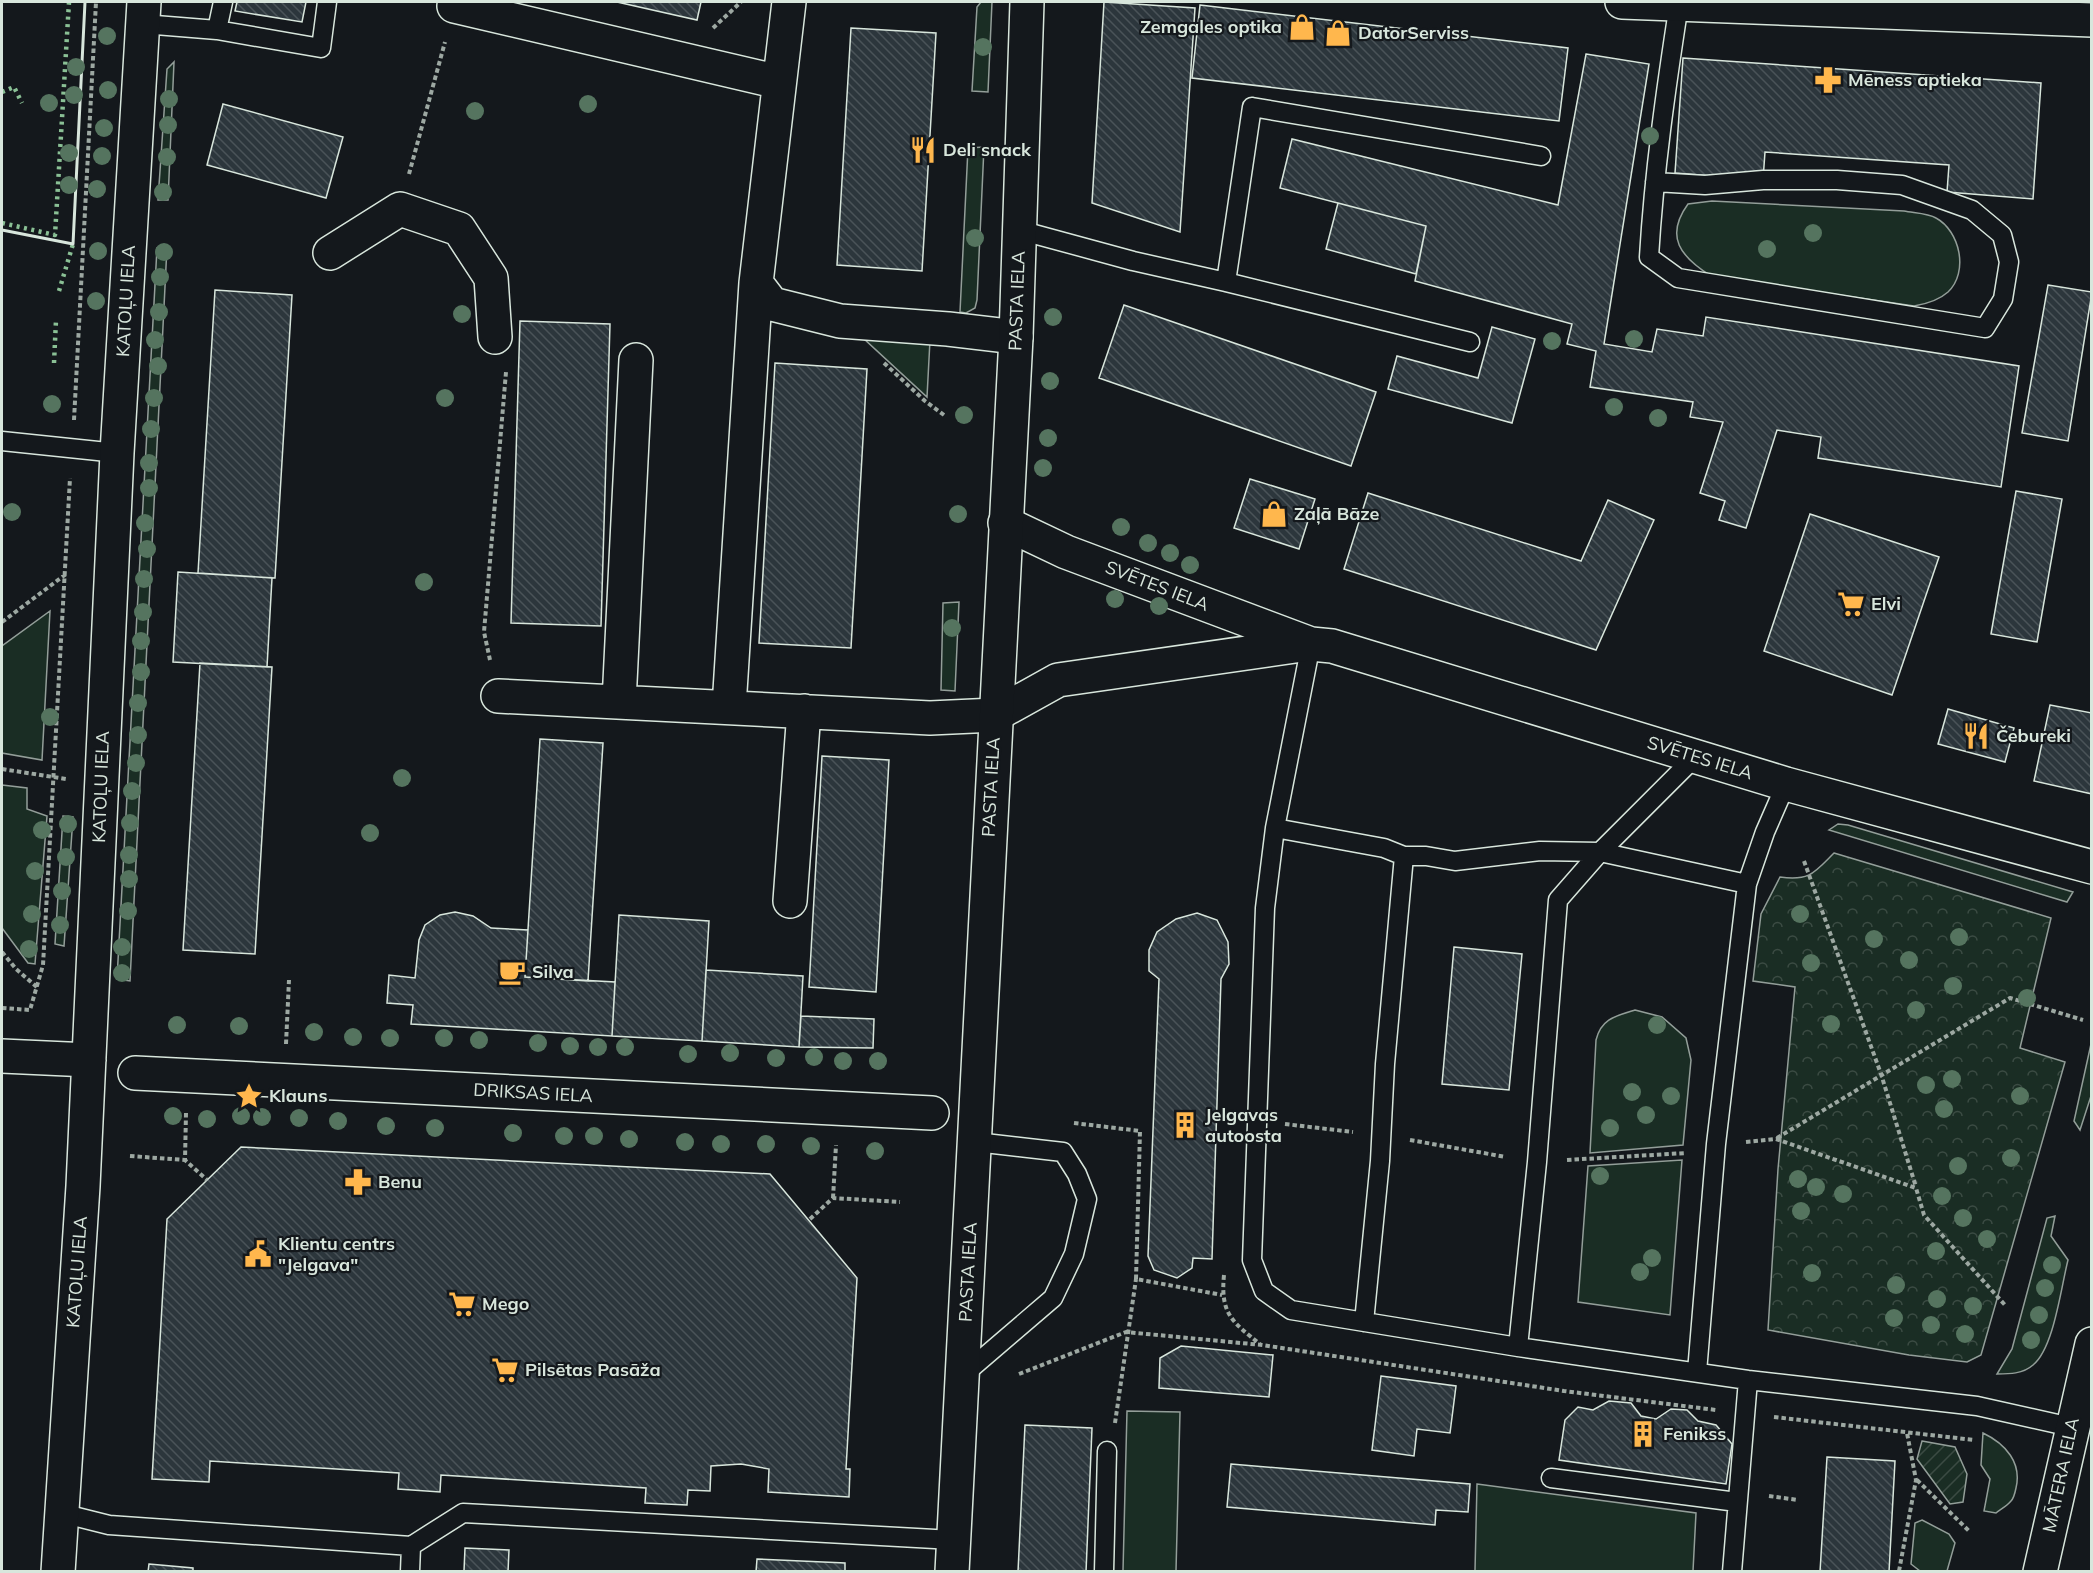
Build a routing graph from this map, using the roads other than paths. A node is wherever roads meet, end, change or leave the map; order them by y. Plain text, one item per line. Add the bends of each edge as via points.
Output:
1 (223, 2) edge
2 (327, 2) edge
3 (789, 2) edge
4 (1027, 2) edge
5 (1622, 2) edge
6 (1679, 4) junction
7 (454, 6) road end
8 (143, 13) edge
9 (2091, 20) edge
10 (217, 30) junction
11 (779, 82) junction
12 (1541, 156) dead end
13 (1655, 182) junction
14 (1019, 230) junction
15 (330, 253) dead end
16 (1226, 282) junction
17 (756, 283) junction
18 (495, 337) road end
19 (1016, 338) junction
20 (1470, 342) dead end
21 (636, 360) dead end
22 (2, 441) edge
23 (117, 453) junction
24 (1005, 523) junction
25 (1311, 644) junction
26 (498, 696) road end
27 (619, 702) junction
28 (729, 707) junction
29 (804, 711) junction
30 (995, 715) junction
31 (1695, 757) junction
32 (1786, 784) junction
33 (1275, 828) junction
34 (1600, 852) junction
35 (1404, 856) junction
36 (2091, 867) edge
37 (1747, 884) junction
38 (790, 901) dead end
39 (2, 1056) edge
40 (89, 1060) junction
41 (135, 1073) dead end
42 (932, 1113) dead end
43 (976, 1142) junction
44 (1364, 1322) junction
45 (2091, 1344) edge
46 (1518, 1347) junction
47 (1697, 1372) junction
48 (962, 1376) junction
49 (1748, 1380) junction
50 (2071, 1427) junction
51 (1107, 1451) road end
52 (1551, 1478) dead end
53 (1737, 1502) junction
54 (61, 1513) junction
55 (411, 1546) junction
56 (952, 1556) edge
57 (58, 1572) edge
58 (410, 1572) edge
59 (1104, 1572) edge
60 (1732, 1572) edge
61 (2040, 1572) edge

1 - 10 lane
2 - 10 lane via 321,48
3 - 11 street
4 - 14 street, PASTA IELA
5 - 6 street
6 - 9 street
6 - 13 lane
7 - 11 street
8 - 10 lane
8 - 23 street, KATOĻU IELA
11 - 17 street
12 - 16 lane via 1252,107
13 - 13 lane via 1649,257 1678,278 1985,328 2003,299 2009,261 2002,235 1972,210 1902,185 1837,180 1705,185
14 - 16 lane
14 - 19 street, PASTA IELA
15 - 18 street via 400,209 459,230 491,278
16 - 20 lane
17 - 19 street via 772,304 840,321
17 - 28 street
19 - 24 street, PASTA IELA
21 - 27 street
22 - 23 lane
23 - 40 street, KATOĻU IELA
24 - 25 street, SVĒTES IELA via 1065,552
24 - 30 street, PASTA IELA
25 - 30 street, SVĒTES IELA via 1058,680
25 - 31 street, SVĒTES IELA via 1332,646
25 - 33 lane
26 - 27 street
27 - 28 street
28 - 29 street
29 - 30 street via 930,718
29 - 38 street
30 - 43 street, PASTA IELA
31 - 32 street, SVĒTES IELA
31 - 34 lane
32 - 36 street, SVĒTES IELA
32 - 37 lane
33 - 35 lane via 1384,848
33 - 44 lane via 1265,908 1252,1260 1264,1291 1291,1310
34 - 35 lane via 1540,851 1455,861
34 - 37 lane
34 - 46 lane via 1558,900
35 - 44 lane
37 - 47 lane via 1716,1144
39 - 40 street
40 - 54 street, KATOĻU IELA
41 - 42 street, DRIKSAS IELA
43 - 48 street, PASTA IELA
43 - 48 lane via 1063,1152 1087,1199 1074,1254 1053,1298
44 - 46 lane
45 - 50 street, MĀTERA IELA
46 - 47 lane
47 - 49 lane
48 - 56 street, PASTA IELA
49 - 50 lane via 1977,1407
49 - 53 lane
50 - 61 street, MĀTERA IELA
51 - 59 lane
52 - 53 lane
53 - 60 lane
54 - 55 lane via 109,1525
54 - 57 street, KATOĻU IELA
55 - 56 lane via 463,1513
55 - 58 lane

